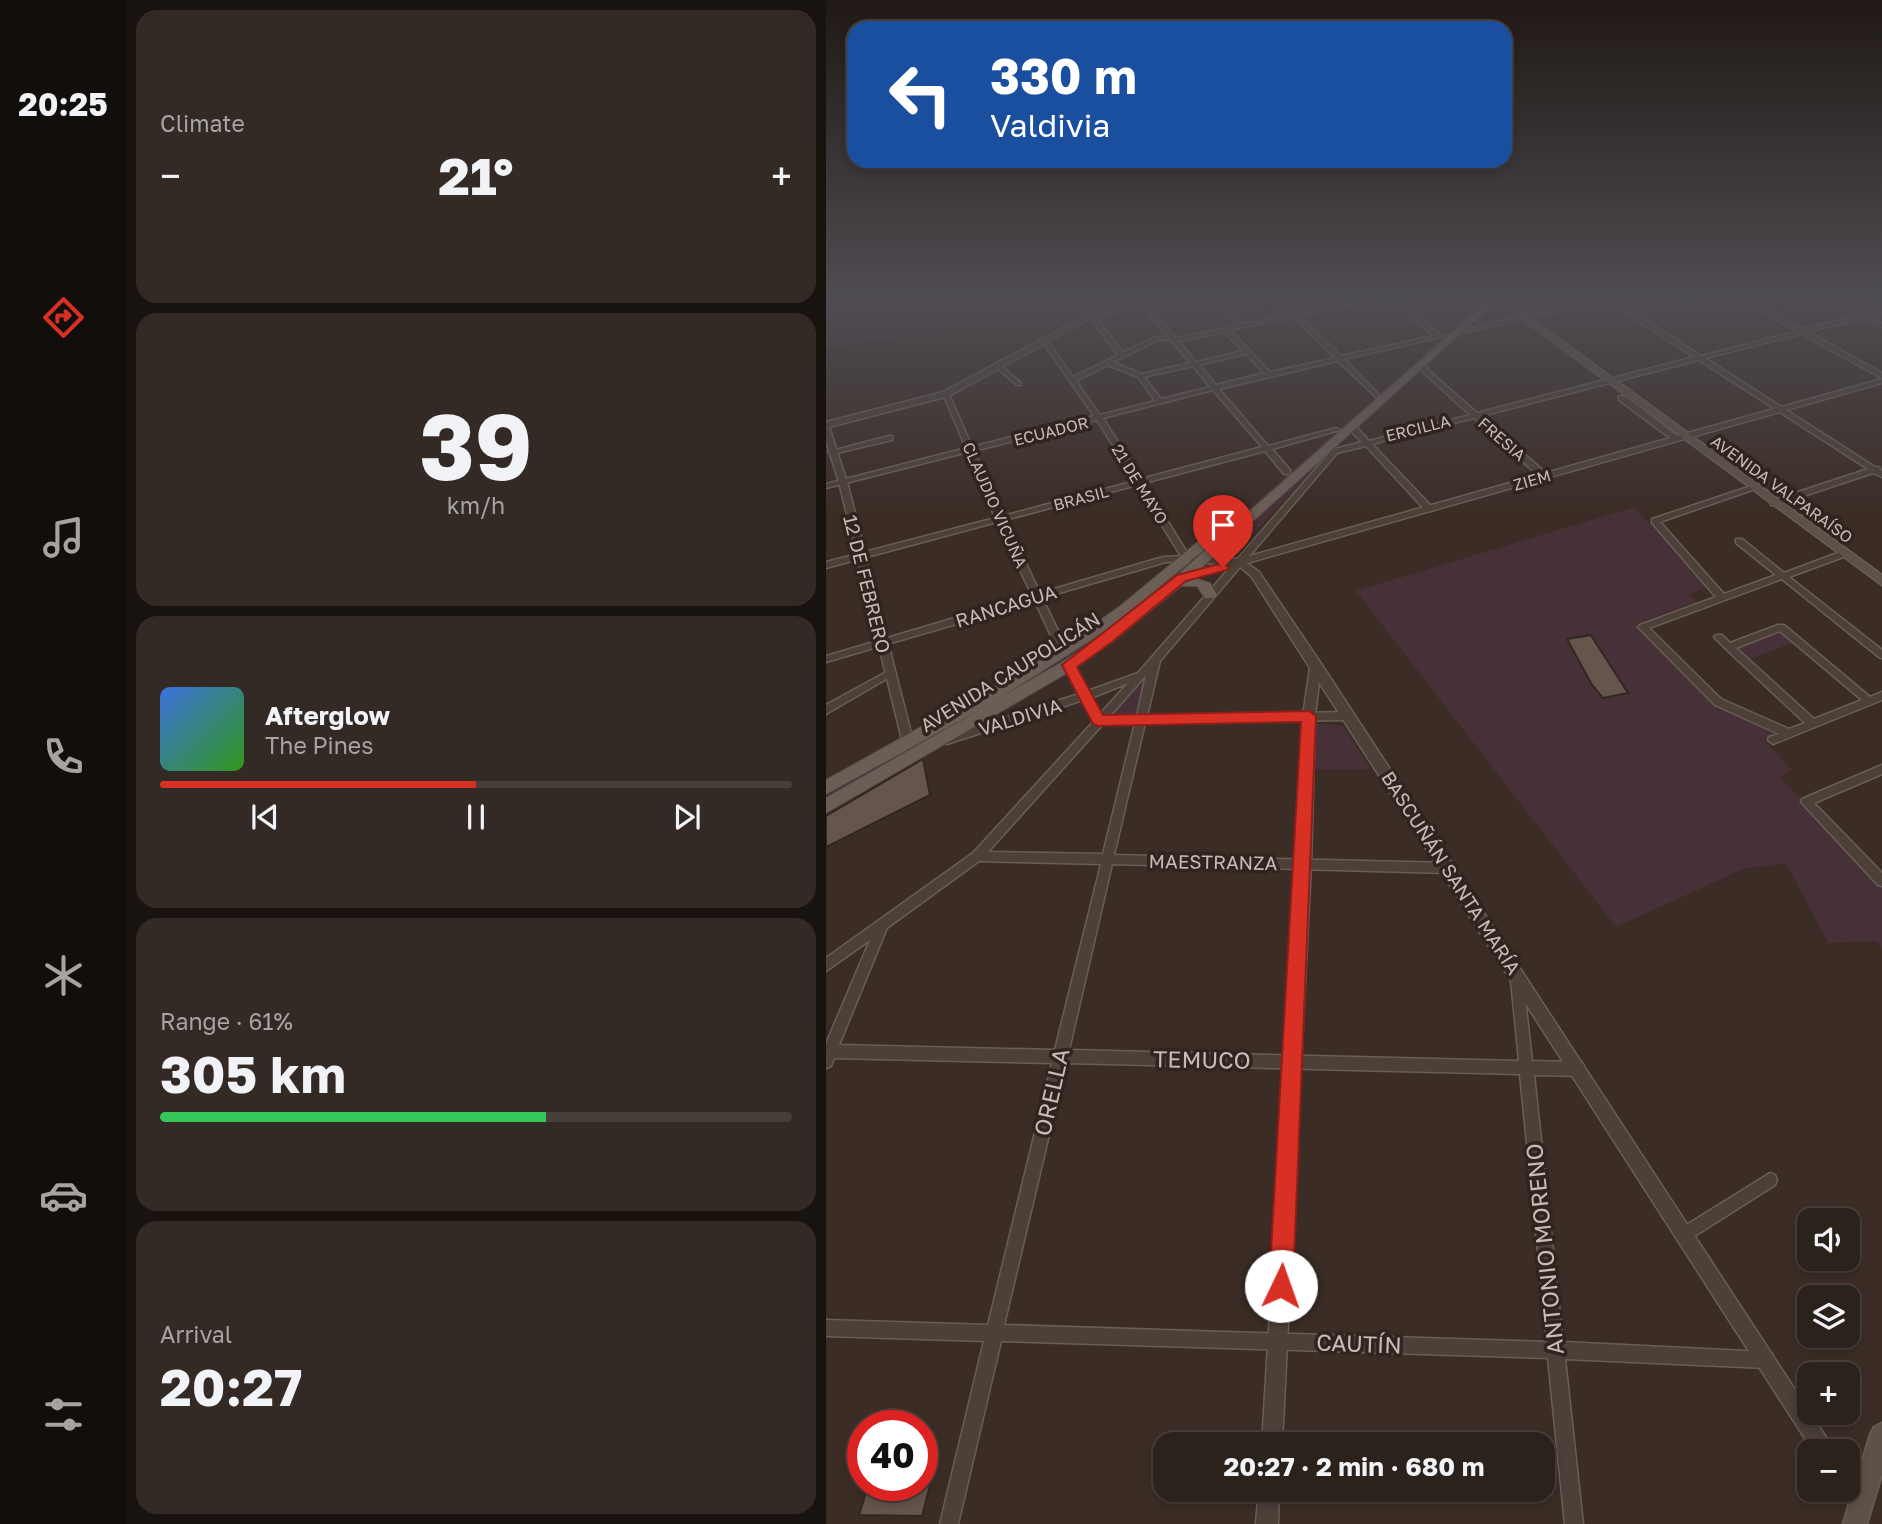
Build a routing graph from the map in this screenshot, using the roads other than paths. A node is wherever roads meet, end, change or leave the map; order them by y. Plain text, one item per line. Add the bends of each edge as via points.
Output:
1 (994, 368) edge
2 (1000, 368) edge
3 (1064, 368) edge
4 (1096, 368) edge
5 (1122, 368) edge
6 (1178, 368) edge
7 (1196, 368) edge
8 (1263, 368) edge
9 (1295, 368) edge
10 (1350, 368) edge
11 (1405, 368) edge
12 (1586, 368) edge
13 (1660, 368) edge
14 (1716, 368) edge
15 (1863, 368) edge
16 (1425, 370) joint
17 (1269, 374) junction
18 (1140, 376) junction
19 (1882, 379) edge
20 (1072, 380) junction
21 (1605, 382) junction
22 (1019, 384) dead end
23 (1216, 388) junction
24 (946, 394) junction
25 (1376, 395) junction
26 (1622, 398) junction
27 (1159, 402) junction
28 (1781, 410) junction
29 (1474, 414) junction
30 (1099, 418) junction
31 (1663, 422) junction
32 (826, 426) edge
33 (1352, 427) junction
34 (1336, 430) junction
35 (889, 438) dead end
36 (1680, 438) junction
37 (1366, 441) junction
38 (1265, 448) junction
39 (972, 451) junction
40 (1335, 451) junction
41 (832, 452) junction
42 (1320, 455) junction
43 (1878, 468) edge
44 (1287, 472) junction
45 (1882, 475) edge
46 (1545, 477) junction
47 (843, 482) junction
48 (1137, 483) junction
49 (826, 486) edge
50 (1754, 488) junction
51 (1774, 502) junction
52 (1430, 509) junction
53 (1000, 519) junction
54 (1739, 541) dead end
55 (1843, 554) junction
56 (859, 557) junction
57 (1205, 558) junction
58 (1187, 559) junction
59 (1240, 562) junction
60 (826, 565) edge
61 (1783, 576) junction
62 (1180, 580) junction
63 (1881, 580) edge
64 (1210, 595) junction
65 (1036, 597) junction
66 (1722, 598) junction
67 (1771, 619) dead end
68 (1781, 627) junction
69 (1719, 637) dead end
70 (882, 643) junction
71 (1729, 647) junction
72 (1882, 655) edge
73 (826, 659) edge
74 (1066, 659) junction
75 (1155, 660) junction
76 (1316, 665) junction
77 (890, 673) junction
78 (1141, 675) junction
79 (1085, 696) junction
80 (1882, 696) edge
81 (1869, 701) junction
82 (826, 710) edge
83 (1309, 716) junction
84 (1349, 716) junction
85 (1141, 719) junction
86 (1098, 720) junction
87 (1813, 724) junction
88 (1787, 733) junction
89 (1773, 740) dead end
90 (907, 741) junction
91 (938, 743) junction
92 (1882, 769) edge
93 (876, 777) junction
94 (826, 788) edge
95 (826, 806) edge
96 (977, 856) junction
97 (1107, 860) junction
98 (1304, 864) junction
99 (1448, 868) junction
100 (1882, 881) edge
101 (882, 926) junction
102 (826, 965) edge
103 (1516, 973) junction
104 (827, 1055) edge
105 (1060, 1057) junction
106 (1292, 1062) junction
107 (1526, 1067) junction
108 (1578, 1069) junction
109 (1770, 1180) dead end
110 (1685, 1234) junction
111 (826, 1328) edge
112 (994, 1333) junction
113 (1279, 1341) junction
114 (1555, 1350) junction
115 (1766, 1360) junction
116 (1273, 1432) edge
117 (1882, 1435) edge
118 (1817, 1439) edge
119 (1268, 1502) edge
120 (1855, 1505) edge
121 (948, 1524) edge
122 (1267, 1524) edge
123 (1574, 1524) edge

1 - 24 street
2 - 22 street
3 - 20 street, 21 DE MAYO
4 - 20 street
5 - 18 street
6 - 18 street
7 - 23 street
8 - 17 street
9 - 17 street, ECUADOR
10 - 25 street
11 - 25 main road, AVENIDA CAUPOLICÁN
12 - 21 main road, AVENIDA VALPARAÍSO
13 - 21 street, ERCILLA
14 - 28 street
15 - 19 street
16 - 29 street, FRESIA
16 - 33 main road, AVENIDA CAUPOLICÁN via 1411,374
17 - 23 street, ECUADOR
18 - 27 street
19 - 28 street, ZIEM
20 - 30 street, 21 DE MAYO
21 - 26 main road, AVENIDA VALPARAÍSO
21 - 29 street, ERCILLA
21 - 31 main road, AVENIDA VALPARAÍSO
23 - 27 street, ECUADOR
23 - 38 street
24 - 32 street
24 - 39 street, CLAUDIO VICUÑA
25 - 34 main road, AVENIDA CAUPOLICÁN
26 - 31 main road, AVENIDA VALPARAÍSO
26 - 36 street, AVENIDA VALPARAÍSO
27 - 30 street, ECUADOR
28 - 36 street, ZIEM
28 - 43 street
29 - 37 street, ERCILLA
29 - 46 street, FRESIA
30 - 39 street, ECUADOR
30 - 48 street, 21 DE MAYO
31 - 36 main road, AVENIDA VALPARAÍSO
32 - 41 street, 12 DE FEBRERO
33 - 37 street
33 - 42 main road, AVENIDA CAUPOLICÁN
34 - 38 street, BRASIL
34 - 44 main road, AVENIDA CAUPOLICÁN
35 - 41 street
36 - 46 street, ZIEM
36 - 50 main road, AVENIDA VALPARAÍSO
37 - 40 street, ERCILLA
37 - 52 street
38 - 44 street
38 - 48 street, BRASIL
39 - 47 street, ECUADOR
39 - 53 street, CLAUDIO VICUÑA
40 - 42 street, ERCILLA
40 - 59 street
41 - 47 street, 12 DE FEBRERO
42 - 57 main road, AVENIDA CAUPOLICÁN
43 - 45 street
43 - 51 street
44 - 58 main road, AVENIDA CAUPOLICÁN
46 - 52 street, ZIEM
47 - 49 street, ECUADOR
47 - 56 street, 12 DE FEBRERO
48 - 53 street, BRASIL
48 - 58 street, 21 DE MAYO
50 - 51 main road, AVENIDA VALPARAÍSO
50 - 66 street via 1656,521
51 - 55 main road, AVENIDA VALPARAÍSO
52 - 59 street, ZIEM
53 - 56 street, BRASIL
53 - 65 street, CLAUDIO VICUÑA
54 - 61 street
55 - 61 street
55 - 63 main road, AVENIDA VALPARAÍSO
56 - 60 street, BRASIL
56 - 70 street, 12 DE FEBRERO
57 - 58 street
57 - 59 street
57 - 62 main road, AVENIDA CAUPOLICÁN
58 - 65 street, RANCAGUA via 1166,559
58 - 74 main road, AVENIDA CAUPOLICÁN
59 - 62 street, ZIEM
59 - 64 street
59 - 76 street, BASCUÑÁN SANTA MARÍA via 1255,574
61 - 66 street
61 - 72 street
62 - 64 main road via 1201,582
62 - 74 main road, AVENIDA CAUPOLICÁN via 1107,639
64 - 75 street
65 - 70 street, RANCAGUA
65 - 74 street, CLAUDIO VICUÑA
66 - 88 street via 1643,626 1718,702
67 - 68 street
68 - 71 street
68 - 81 street
69 - 71 street
70 - 73 street, RANCAGUA
70 - 77 street, 12 DE FEBRERO
71 - 87 street
74 - 79 street, CLAUDIO VICUÑA
74 - 90 main road, AVENIDA CAUPOLICÁN
74 - 91 main road, AVENIDA CAUPOLICÁN
75 - 78 street
75 - 85 street, ORELLA
76 - 83 street
76 - 84 street, BASCUÑÁN SANTA MARÍA
77 - 82 street
77 - 90 street, 12 DE FEBRERO
78 - 79 street, VALDIVIA
78 - 86 street
79 - 86 street, CLAUDIO VICUÑA
79 - 91 street, VALDIVIA
80 - 81 street
81 - 87 street
83 - 84 street
83 - 85 street
83 - 98 street
84 - 99 street, BASCUÑÁN SANTA MARÍA
85 - 86 street
85 - 97 street, ORELLA
86 - 96 street
87 - 88 street
88 - 89 street
90 - 93 main road via 897,761
90 - 94 main road, AVENIDA CAUPOLICÁN
91 - 93 main road, AVENIDA CAUPOLICÁN
92 - 100 street via 1807,802
93 - 95 main road, AVENIDA CAUPOLICÁN
96 - 97 street, MAESTRANZA
96 - 101 street
97 - 98 street, MAESTRANZA
97 - 105 street, ORELLA
98 - 99 street, MAESTRANZA
98 - 106 street
99 - 103 street, BASCUÑÁN SANTA MARÍA
101 - 102 street
101 - 104 street
103 - 107 street, ANTONIO MORENO
103 - 108 street, BASCUÑÁN SANTA MARÍA
104 - 105 street, TEMUCO
105 - 106 street, TEMUCO
105 - 112 street, ORELLA
106 - 107 street, TEMUCO
106 - 113 street
107 - 108 street, TEMUCO
107 - 114 street, ANTONIO MORENO
108 - 110 street, BASCUÑÁN SANTA MARÍA
109 - 110 street
110 - 115 street, BASCUÑÁN SANTA MARÍA
111 - 112 street, CAUTÍN
112 - 113 street, CAUTÍN
112 - 121 street, ORELLA
113 - 114 street, CAUTÍN
113 - 116 street
114 - 115 street, CAUTÍN
114 - 123 street, ANTONIO MORENO
115 - 118 street, BASCUÑÁN SANTA MARÍA
117 - 120 main road
119 - 122 street

